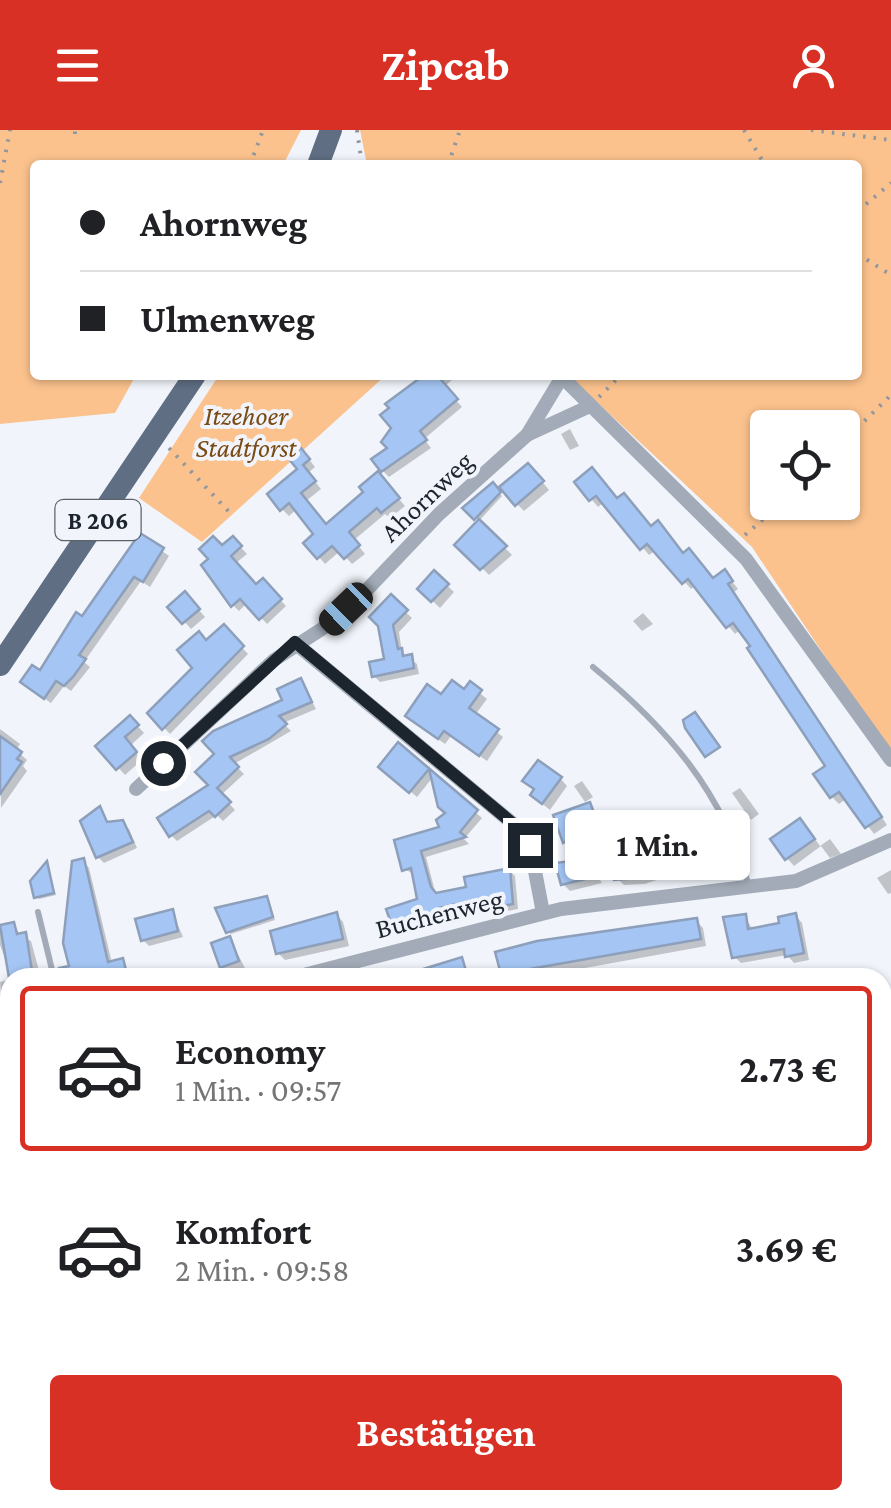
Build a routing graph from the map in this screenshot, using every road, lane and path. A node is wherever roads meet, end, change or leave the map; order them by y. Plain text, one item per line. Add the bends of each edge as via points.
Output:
1 (10, 130) edge
2 (263, 130) edge
3 (331, 130) edge
4 (357, 130) edge
5 (460, 130) edge
6 (744, 130) edge
7 (811, 130) edge
8 (891, 140) edge
9 (252, 160) edge
10 (320, 160) edge
11 (361, 160) edge
12 (450, 160) edge
13 (763, 160) edge
14 (0, 183) edge
15 (891, 184) edge
16 (862, 208) edge
17 (862, 257) edge
18 (891, 275) edge
19 (192, 380) edge
20 (558, 380) edge
21 (564, 380) edge
22 (615, 380) edge
23 (891, 395) edge
24 (590, 406) junction
25 (860, 426) edge
26 (156, 433) junction
27 (526, 435) junction
28 (231, 514) dead end
29 (762, 520) edge
30 (732, 545) junction
31 (295, 642) junction
32 (0, 665) edge
33 (593, 667) dead end
34 (891, 760) edge
35 (136, 789) dead end
36 (891, 840) edge
37 (749, 888) junction
38 (38, 912) dead end
39 (543, 913) junction
40 (52, 968) edge
41 (327, 968) edge

1 - 14 path
2 - 9 path
3 - 10 main road
4 - 11 path
5 - 12 path
6 - 13 path
7 - 8 path
15 - 16 path
17 - 18 path
19 - 26 main road, B 206
20 - 27 street, Ahornweg
21 - 24 street
22 - 24 path
23 - 25 path
24 - 27 street, Ahornweg
24 - 30 street
26 - 28 path
26 - 32 main road, B 206
27 - 31 street, Ahornweg via 332,623
29 - 30 path
30 - 34 street
31 - 35 street, Ahornweg
31 - 39 street via 523,832
33 - 37 lane via 678,744 729,833
36 - 37 street, Buchenweg via 810,876
37 - 39 street, Buchenweg
38 - 40 lane
39 - 41 street, Buchenweg

